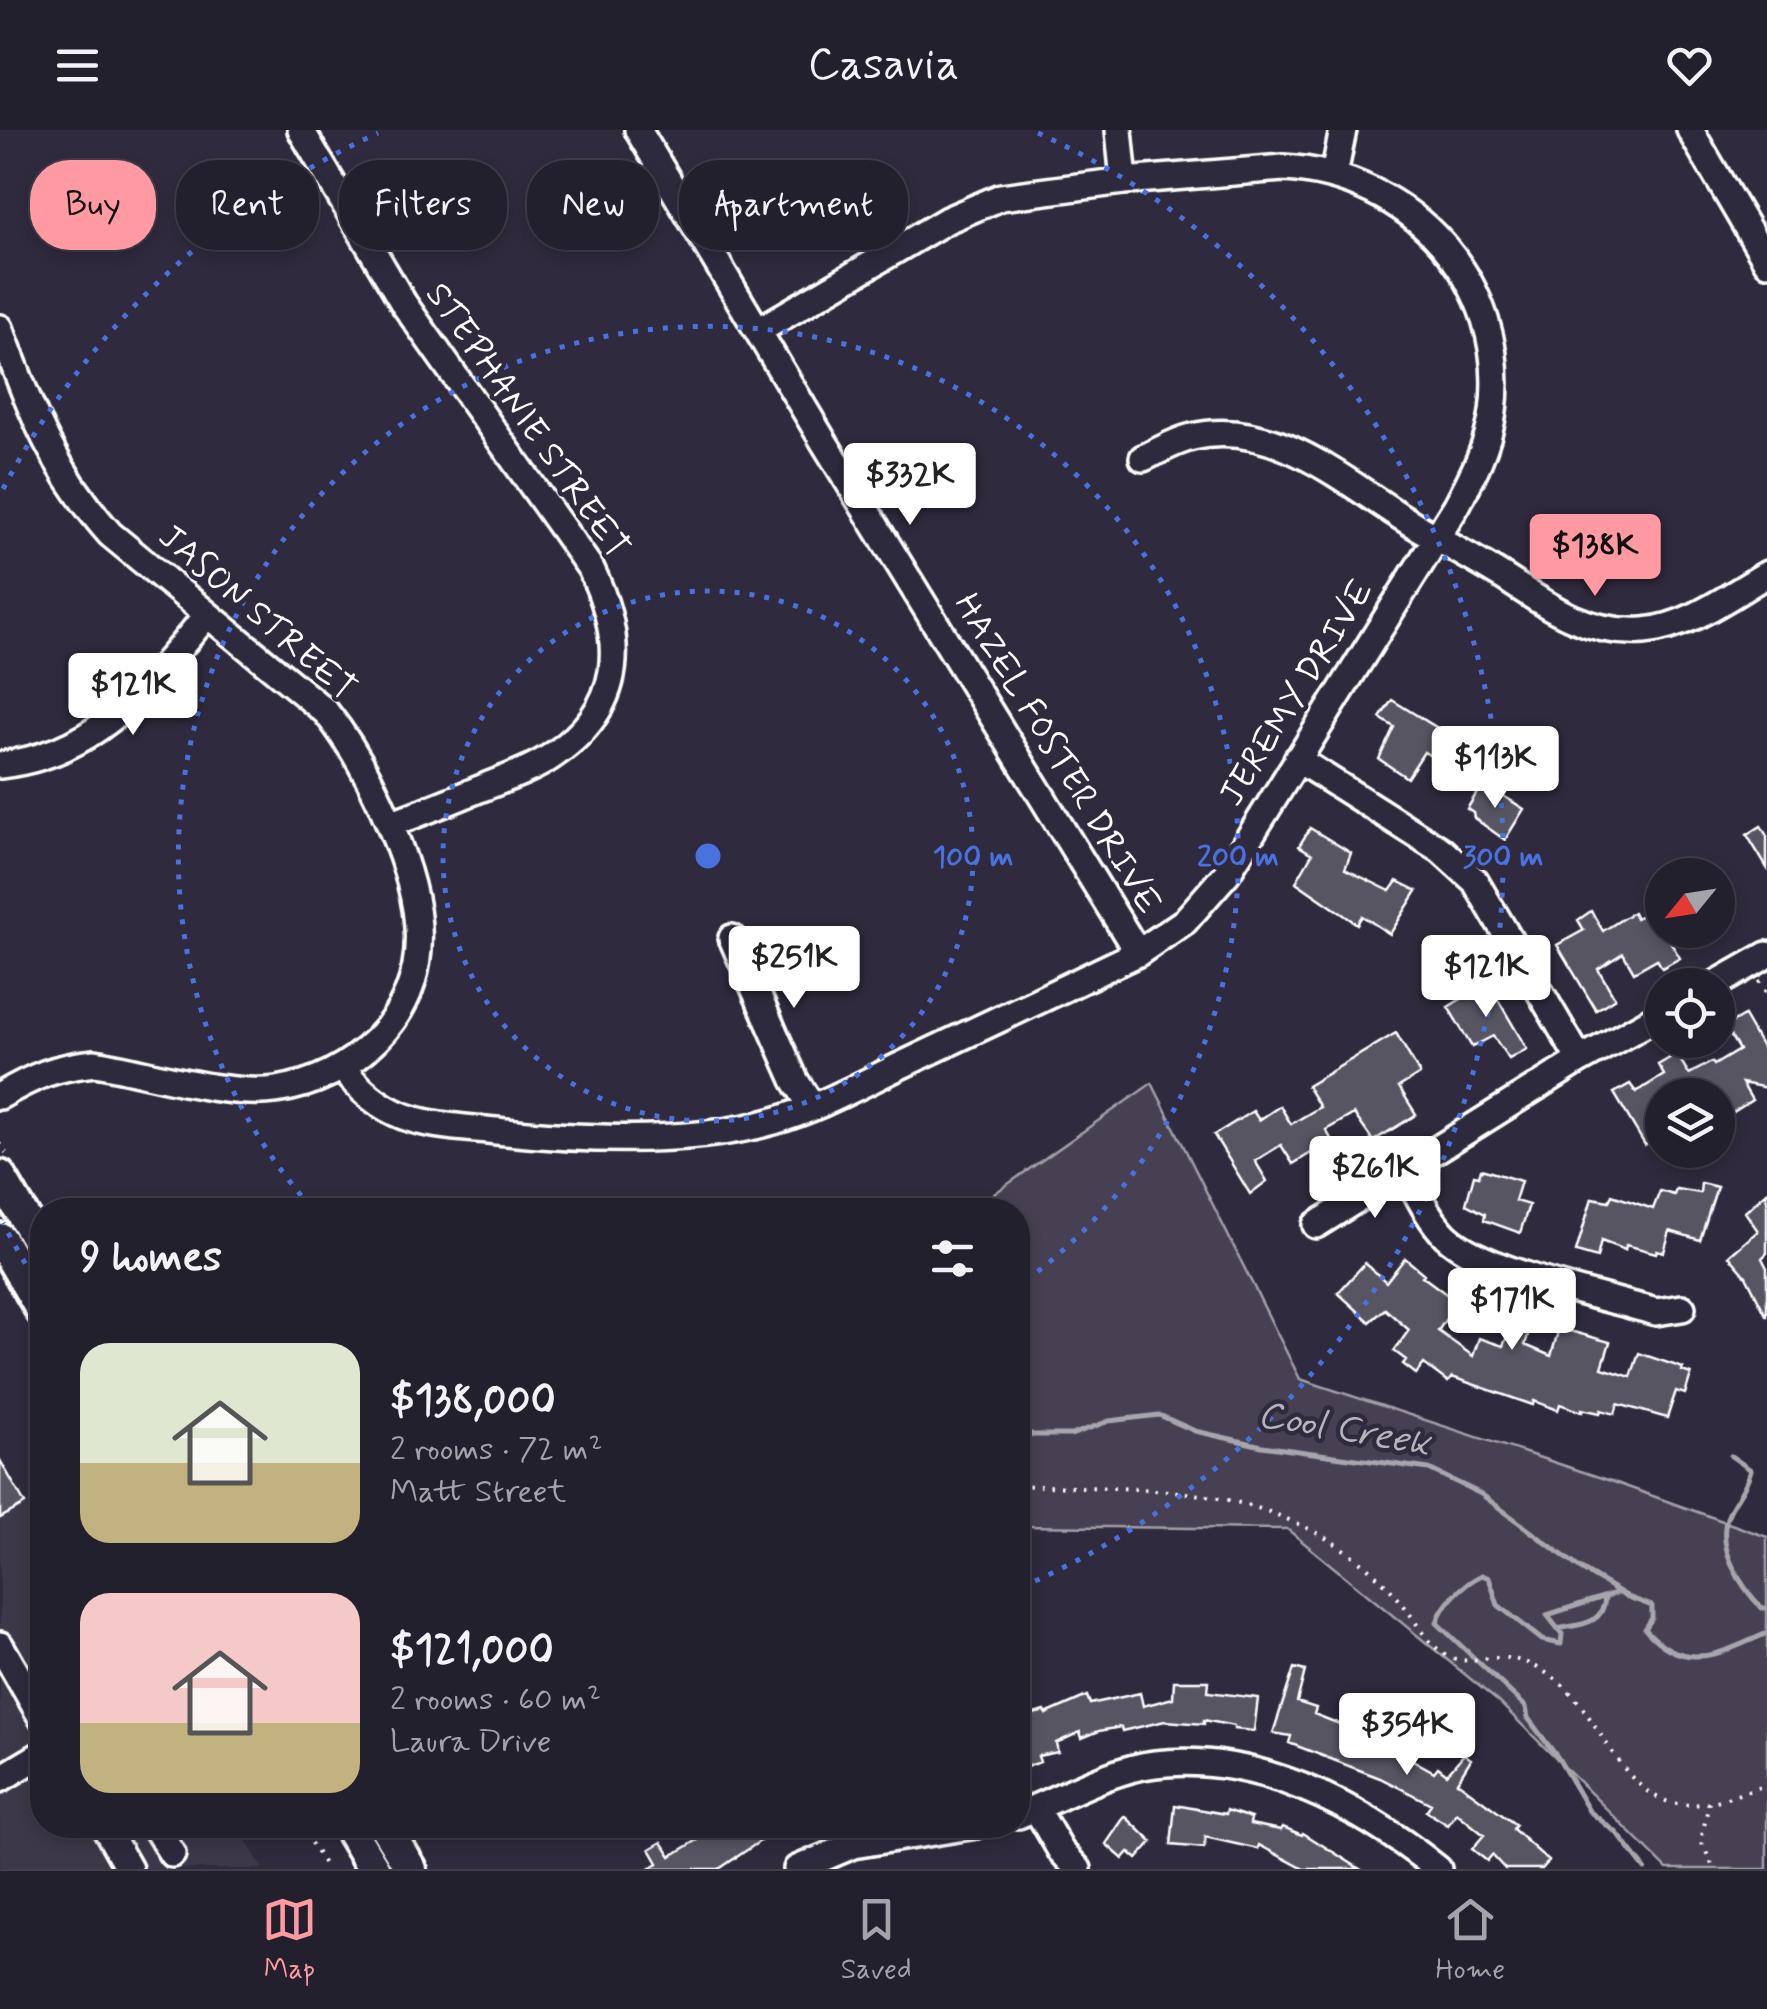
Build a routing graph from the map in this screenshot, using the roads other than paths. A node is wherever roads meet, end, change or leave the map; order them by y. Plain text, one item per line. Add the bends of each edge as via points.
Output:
1 (301, 130) edge
2 (638, 130) edge
3 (1118, 130) edge
4 (1343, 130) edge
5 (1690, 130) edge
6 (1334, 175) junction
7 (1124, 182) junction
8 (1767, 262) edge
9 (0, 328) edge
10 (758, 332) junction
11 (1143, 458) dead end
12 (1436, 537) junction
13 (1767, 574) edge
14 (207, 615) junction
15 (1296, 759) junction
16 (0, 765) edge
17 (390, 824) junction
18 (732, 938) dead end
19 (1138, 952) junction
20 (1767, 955) edge
21 (1735, 973) edge
22 (1645, 1024) edge
23 (1580, 1060) junction
24 (342, 1067) junction
25 (0, 1096) edge
26 (812, 1107) junction
27 (1405, 1171) junction
28 (0, 1176) edge
29 (1316, 1224) dead end
30 (30, 1228) edge
31 (2, 1243) edge
32 (30, 1291) edge
33 (1682, 1308) dead end
34 (0, 1645) edge
35 (30, 1697) edge
36 (30, 1761) edge
37 (0, 1779) edge
38 (1030, 1811) edge
39 (1030, 1815) edge
40 (112, 1838) edge
41 (162, 1838) edge
42 (355, 1838) edge
43 (392, 1838) edge
44 (896, 1838) edge
45 (172, 1854) dead end
46 (130, 1869) edge
47 (374, 1869) edge
48 (411, 1869) edge
49 (796, 1869) edge
50 (1078, 1869) edge
51 (1438, 1869) edge

1 - 17 street, STEPHANIE STREET via 404,304 591,568 613,627 611,682 602,705 573,740 531,768
2 - 10 street, HAZEL FOSTER DRIVE
3 - 7 street
4 - 6 street
5 - 8 street
6 - 7 street, JEREMY DRIVE via 1283,168
6 - 12 street, JEREMY DRIVE via 1395,202 1446,248 1482,311 1492,344 1493,412 1486,442
7 - 10 street, JEREMY DRIVE via 975,206
9 - 14 street, JASON STREET via 65,478 110,534
10 - 19 street, HAZEL FOSTER DRIVE
11 - 12 street via 1192,437 1262,439 1314,461
12 - 13 street via 1558,612 1600,629 1669,626
12 - 15 street, JEREMY DRIVE
14 - 16 street via 114,718 60,751
14 - 17 street, JASON STREET via 326,712 359,757
15 - 19 street, JEREMY DRIVE via 1209,896
15 - 23 street via 1467,873
17 - 24 street, JASON STREET via 416,893 416,960 384,1031
18 - 26 street
19 - 26 street, JEREMY DRIVE
20 - 21 street
22 - 23 street
23 - 27 street
24 - 25 street, JASON STREET via 295,1087 251,1092 95,1063 35,1075
24 - 26 street, JEREMY DRIVE via 375,1104 401,1115 561,1138 744,1128
27 - 29 street
27 - 33 street via 1445,1235 1489,1262 1656,1312
28 - 30 main road
31 - 32 main road
34 - 35 street
36 - 37 street
38 - 51 street via 1153,1764 1220,1765 1337,1801
39 - 50 street
40 - 46 street
41 - 45 street
42 - 47 main road
43 - 48 main road
44 - 49 street via 853,1845

